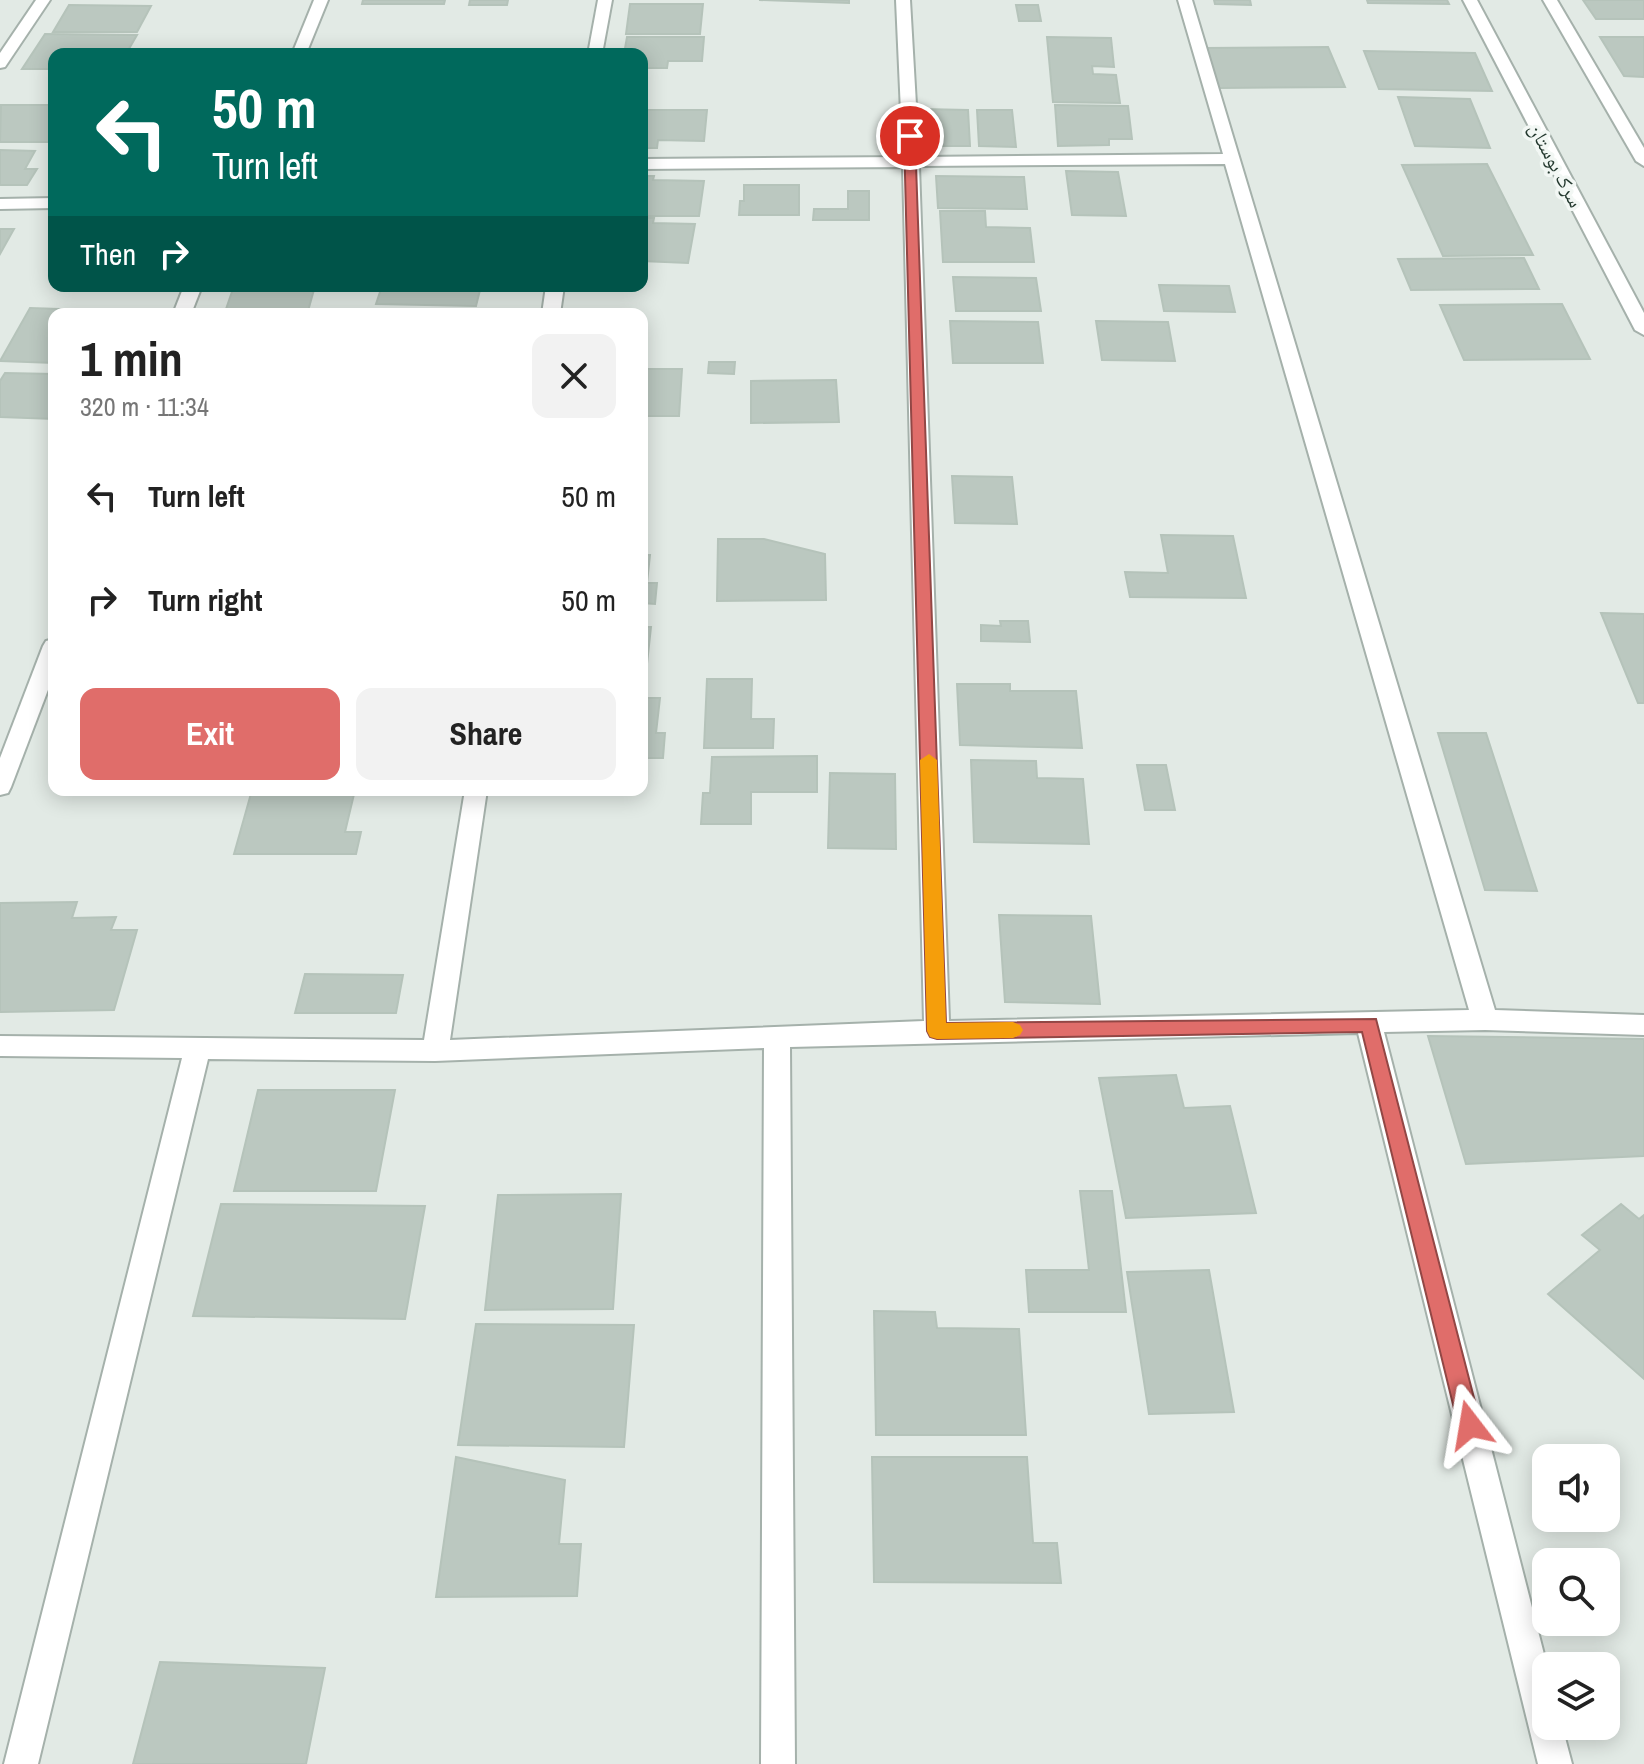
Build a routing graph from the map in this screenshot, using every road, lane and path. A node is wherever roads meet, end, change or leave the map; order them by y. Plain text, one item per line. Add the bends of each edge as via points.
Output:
1 (43, 0) edge
2 (321, 0) edge
3 (605, 0) edge
4 (903, 0) edge
5 (1185, 0) edge
6 (1470, 0) edge
7 (1550, 0) edge
8 (301, 48) edge
9 (596, 48) edge
10 (0, 64) edge
11 (1232, 159) junction
12 (1644, 161) edge
13 (911, 163) junction
14 (648, 164) edge
15 (48, 203) edge
16 (0, 204) edge
17 (1644, 330) edge
18 (48, 662) edge
19 (0, 787) edge
20 (475, 796) edge
21 (1485, 1020) junction
22 (1369, 1025) junction
23 (1644, 1025) edge
24 (937, 1031) junction
25 (777, 1037) junction
26 (0, 1046) edge
27 (197, 1051) junction
28 (435, 1051) junction
29 (21, 1764) edge
30 (778, 1764) edge
31 (1555, 1764) edge

1 - 10 street
2 - 8 street
3 - 9 street
4 - 13 street
5 - 11 street
6 - 17 street, سرک بوستان
7 - 12 street
11 - 13 street
11 - 21 street
13 - 14 street
13 - 24 street
15 - 16 street
18 - 19 street
20 - 28 street
21 - 22 street
21 - 23 street
22 - 24 street
22 - 31 street
24 - 25 street
25 - 28 street
25 - 30 street
26 - 27 street
27 - 28 street
27 - 29 street

